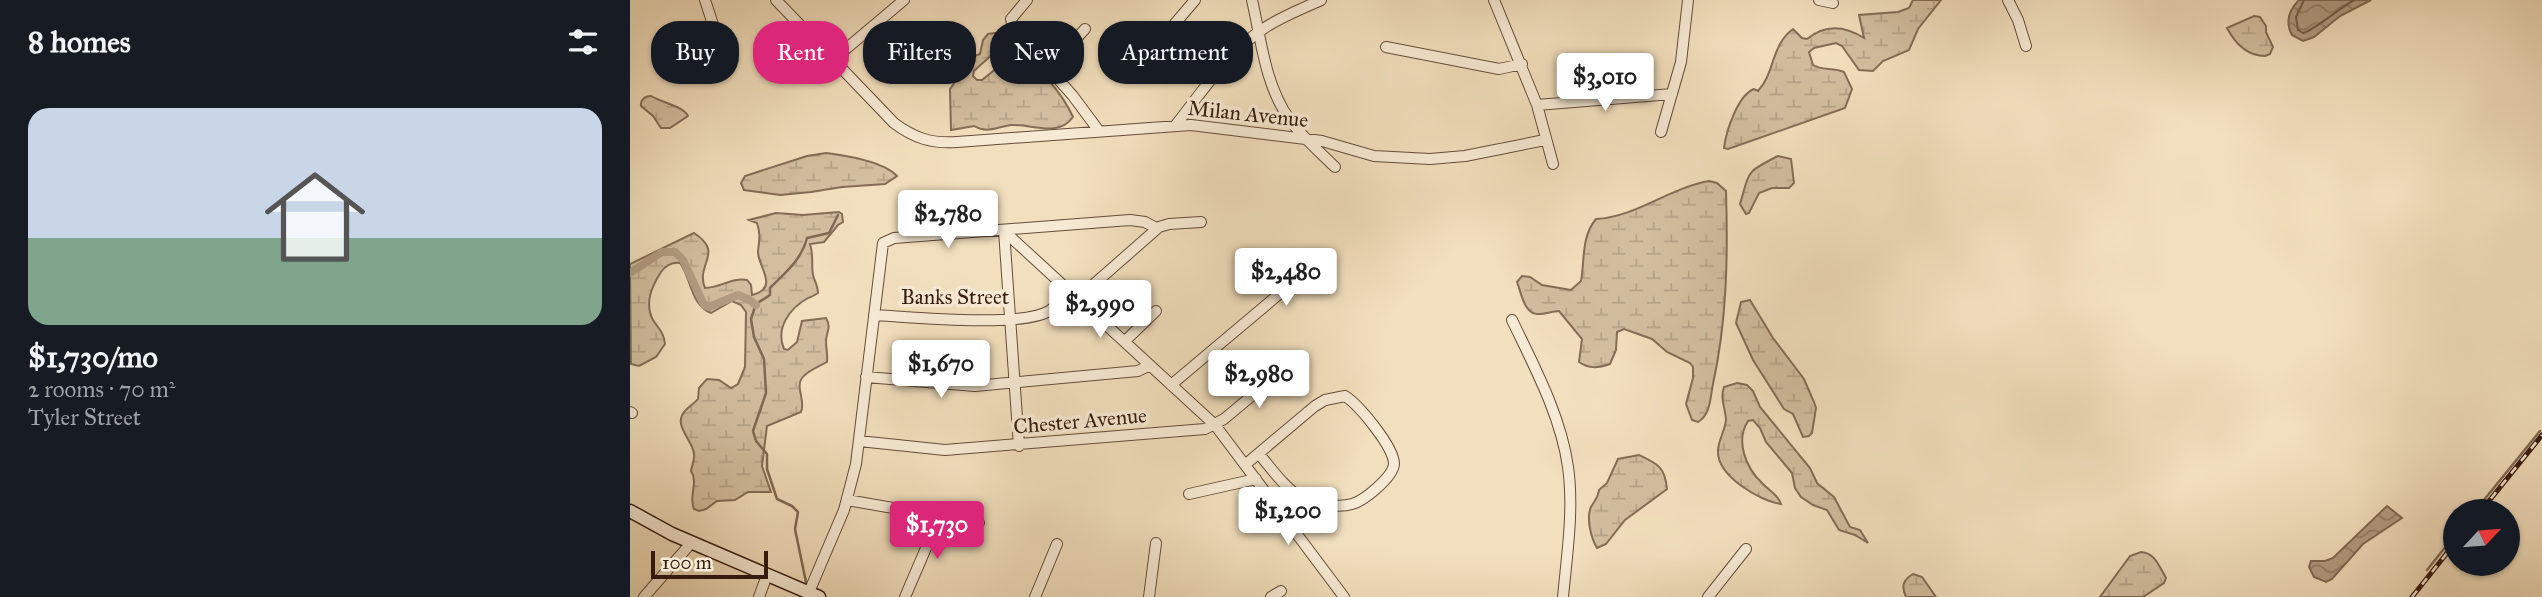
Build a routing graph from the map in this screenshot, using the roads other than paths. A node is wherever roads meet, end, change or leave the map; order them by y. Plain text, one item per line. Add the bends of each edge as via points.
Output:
1 (705, 0) edge
2 (776, 0) edge
3 (904, 0) edge
4 (1027, 0) edge
5 (1195, 0) edge
6 (1252, 0) edge
7 (1321, 0) edge
8 (1494, 0) edge
9 (1688, 0) edge
10 (1819, 0) edge
11 (2008, 0) edge
12 (1833, 3) dead end
13 (712, 21) edge
14 (797, 21) edge
15 (1012, 21) edge
16 (1177, 21) edge
17 (1259, 31) junction
18 (849, 46) edge
19 (2026, 46) dead end
20 (1386, 47) dead end
21 (1522, 64) junction
22 (849, 75) edge
23 (1061, 84) edge
24 (1672, 94) junction
25 (1537, 105) junction
26 (1175, 126) junction
27 (1099, 131) junction
28 (1661, 132) dead end
29 (1307, 139) junction
30 (1545, 140) junction
31 (1553, 164) dead end
32 (1335, 167) dead end
33 (1201, 222) dead end
34 (1156, 229) junction
35 (1004, 231) junction
36 (1309, 269) dead end
37 (1069, 291) junction
38 (1077, 299) junction
39 (1156, 310) dead end
40 (874, 315) junction
41 (1010, 318) junction
42 (1512, 320) dead end
43 (1125, 341) junction
44 (1150, 365) junction
45 (1284, 369) dead end
46 (866, 377) junction
47 (1015, 382) junction
48 (1171, 385) junction
49 (1215, 425) junction
50 (859, 441) junction
51 (1019, 446) junction
52 (1259, 454) junction
53 (1246, 464) junction
54 (1256, 478) junction
55 (1189, 494) dead end
56 (847, 500) junction
57 (630, 511) edge
58 (937, 517) junction
59 (979, 523) dead end
60 (692, 542) junction
61 (1156, 542) dead end
62 (1057, 544) dead end
63 (1745, 549) dead end
64 (767, 575) junction
65 (1281, 591) dead end
66 (814, 595) edge
67 (644, 597) edge
68 (759, 597) edge
69 (905, 597) edge
70 (1035, 597) edge
71 (1149, 597) edge
72 (1271, 597) edge
73 (1344, 597) edge
74 (1563, 597) edge
75 (1708, 597) edge

1 - 13 street
2 - 14 street, Milan Avenue
3 - 18 street
4 - 15 street
5 - 16 street
6 - 17 street
7 - 17 street
8 - 21 street
9 - 24 street
10 - 12 street
11 - 19 street
17 - 26 street via 1230,57
17 - 29 street via 1277,98
20 - 21 street via 1499,69
21 - 25 street
22 - 27 street, Milan Avenue via 891,120 922,139 944,142
23 - 27 street
24 - 25 street
24 - 28 street
25 - 30 street
26 - 27 street, Milan Avenue
26 - 29 street, Milan Avenue
29 - 30 street, Milan Avenue via 1368,155 1430,159
29 - 32 street
30 - 31 street
33 - 34 street
34 - 35 street via 1135,220
34 - 38 street
35 - 37 street
35 - 40 street via 884,242
35 - 41 street
36 - 48 street
37 - 38 street
37 - 41 street, Banks Street via 1048,312
38 - 43 street
39 - 43 street
40 - 41 street, Banks Street
40 - 46 street
41 - 47 street
42 - 74 street via 1566,453 1570,502
43 - 44 street
44 - 47 street via 1138,371
44 - 48 street
45 - 49 street, Chester Avenue
46 - 47 street via 971,386
46 - 50 street
47 - 51 street
48 - 49 street
49 - 51 street, Chester Avenue
49 - 53 street
50 - 51 street, Chester Avenue via 945,450
50 - 56 street
52 - 52 street via 1315,406 1345,396 1388,446 1394,465 1389,477 1364,498 1344,505 1298,496
52 - 53 street
53 - 54 street
54 - 55 street
54 - 73 street
56 - 58 street
56 - 66 street
57 - 60 main road
58 - 59 street
58 - 69 street
60 - 64 main road
60 - 67 street
61 - 71 street
62 - 70 street
63 - 75 street
64 - 66 main road
64 - 68 street
65 - 72 street

